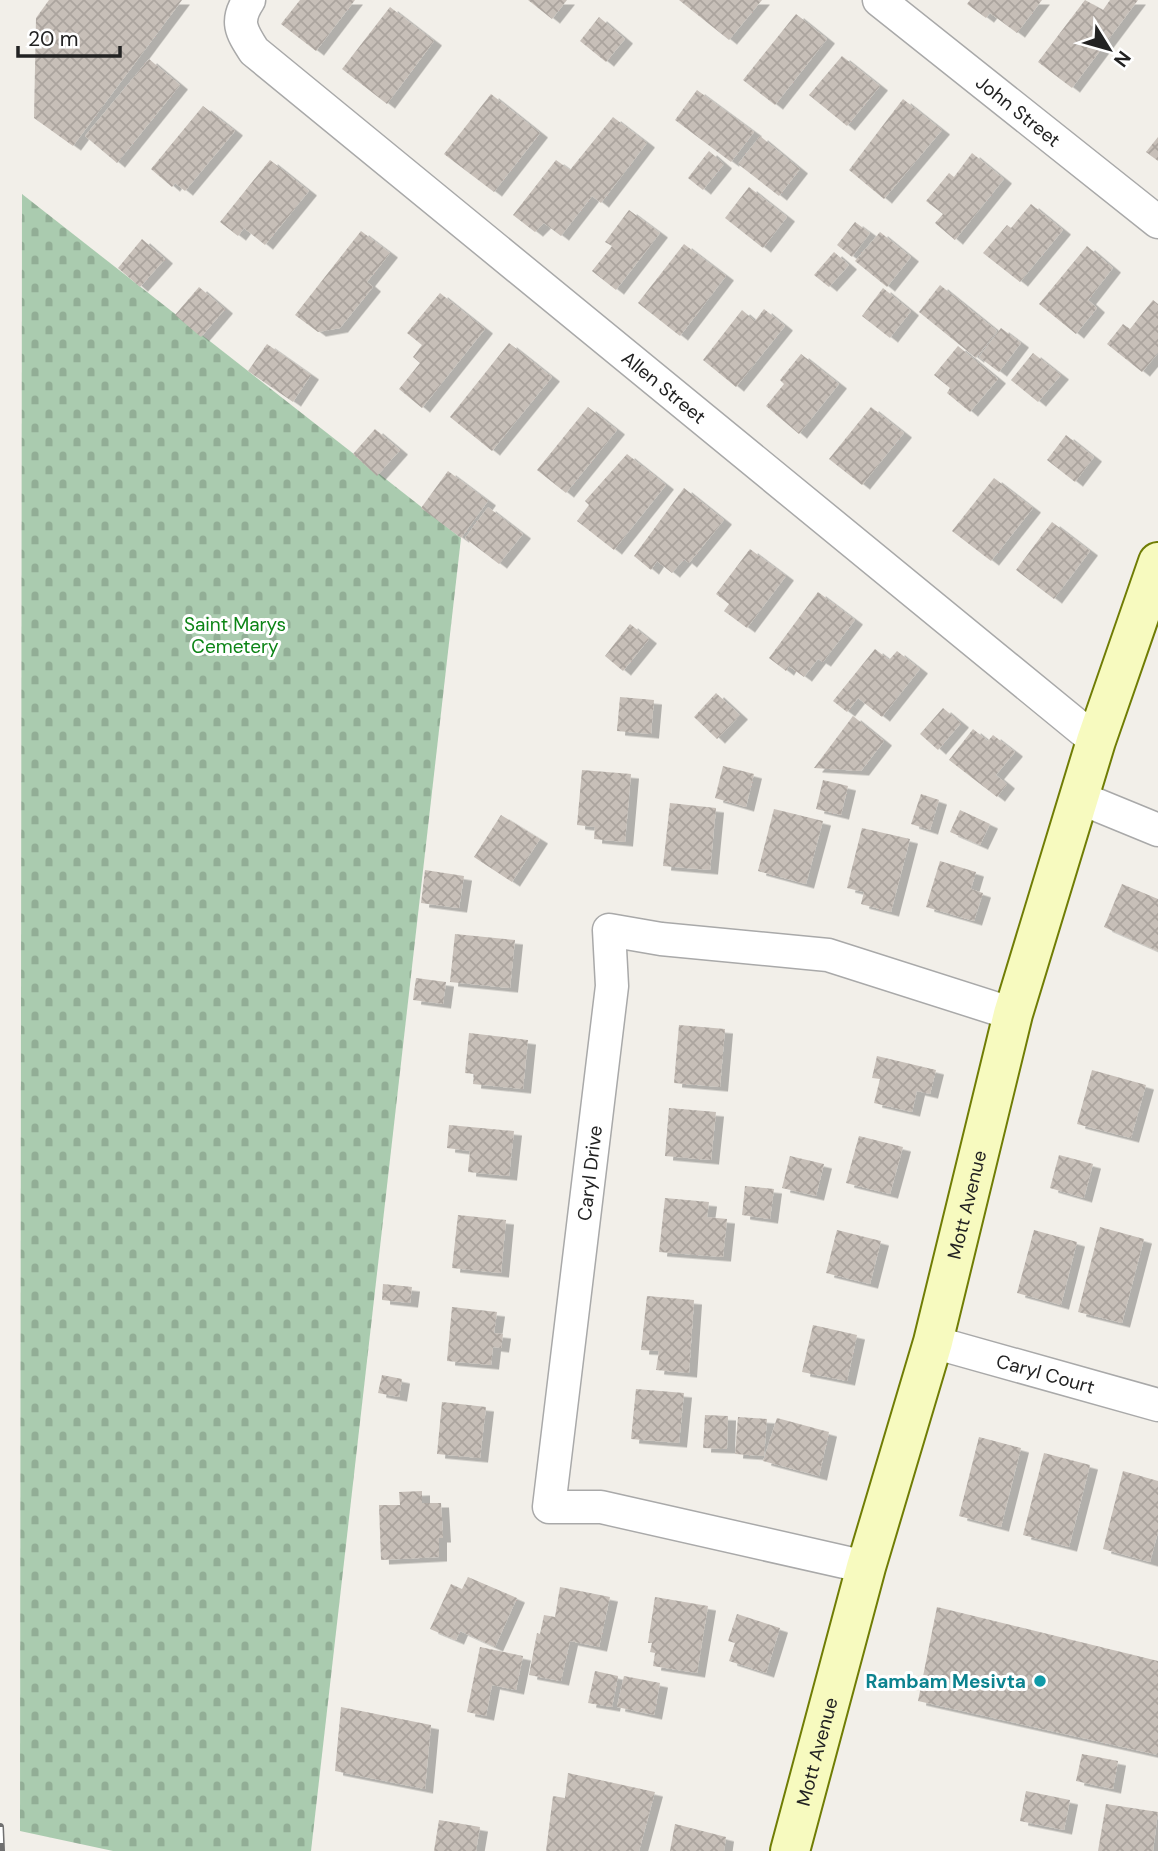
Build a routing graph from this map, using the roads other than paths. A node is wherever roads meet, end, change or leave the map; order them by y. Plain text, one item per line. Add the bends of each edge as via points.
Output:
1 (879, 0) edge
2 (244, 15) edge
3 (1158, 222) edge
4 (1158, 562) edge
5 (1096, 741) junction
6 (1080, 797) junction
7 (1158, 830) edge
8 (1013, 1014) junction
9 (933, 1342) junction
10 (1158, 1405) edge
11 (866, 1567) junction
12 (790, 1851) edge

1 - 3 street, John Street
2 - 5 street, Allen Street via 254,51
4 - 5 street, Mott Avenue
5 - 6 street, Mott Avenue
6 - 7 street
6 - 8 street, Mott Avenue
8 - 9 street, Mott Avenue
8 - 11 street, Caryl Drive via 828,955 609,930 612,986 550,1507 601,1507
9 - 10 street, Caryl Court
9 - 11 street, Mott Avenue
11 - 12 street, Mott Avenue

